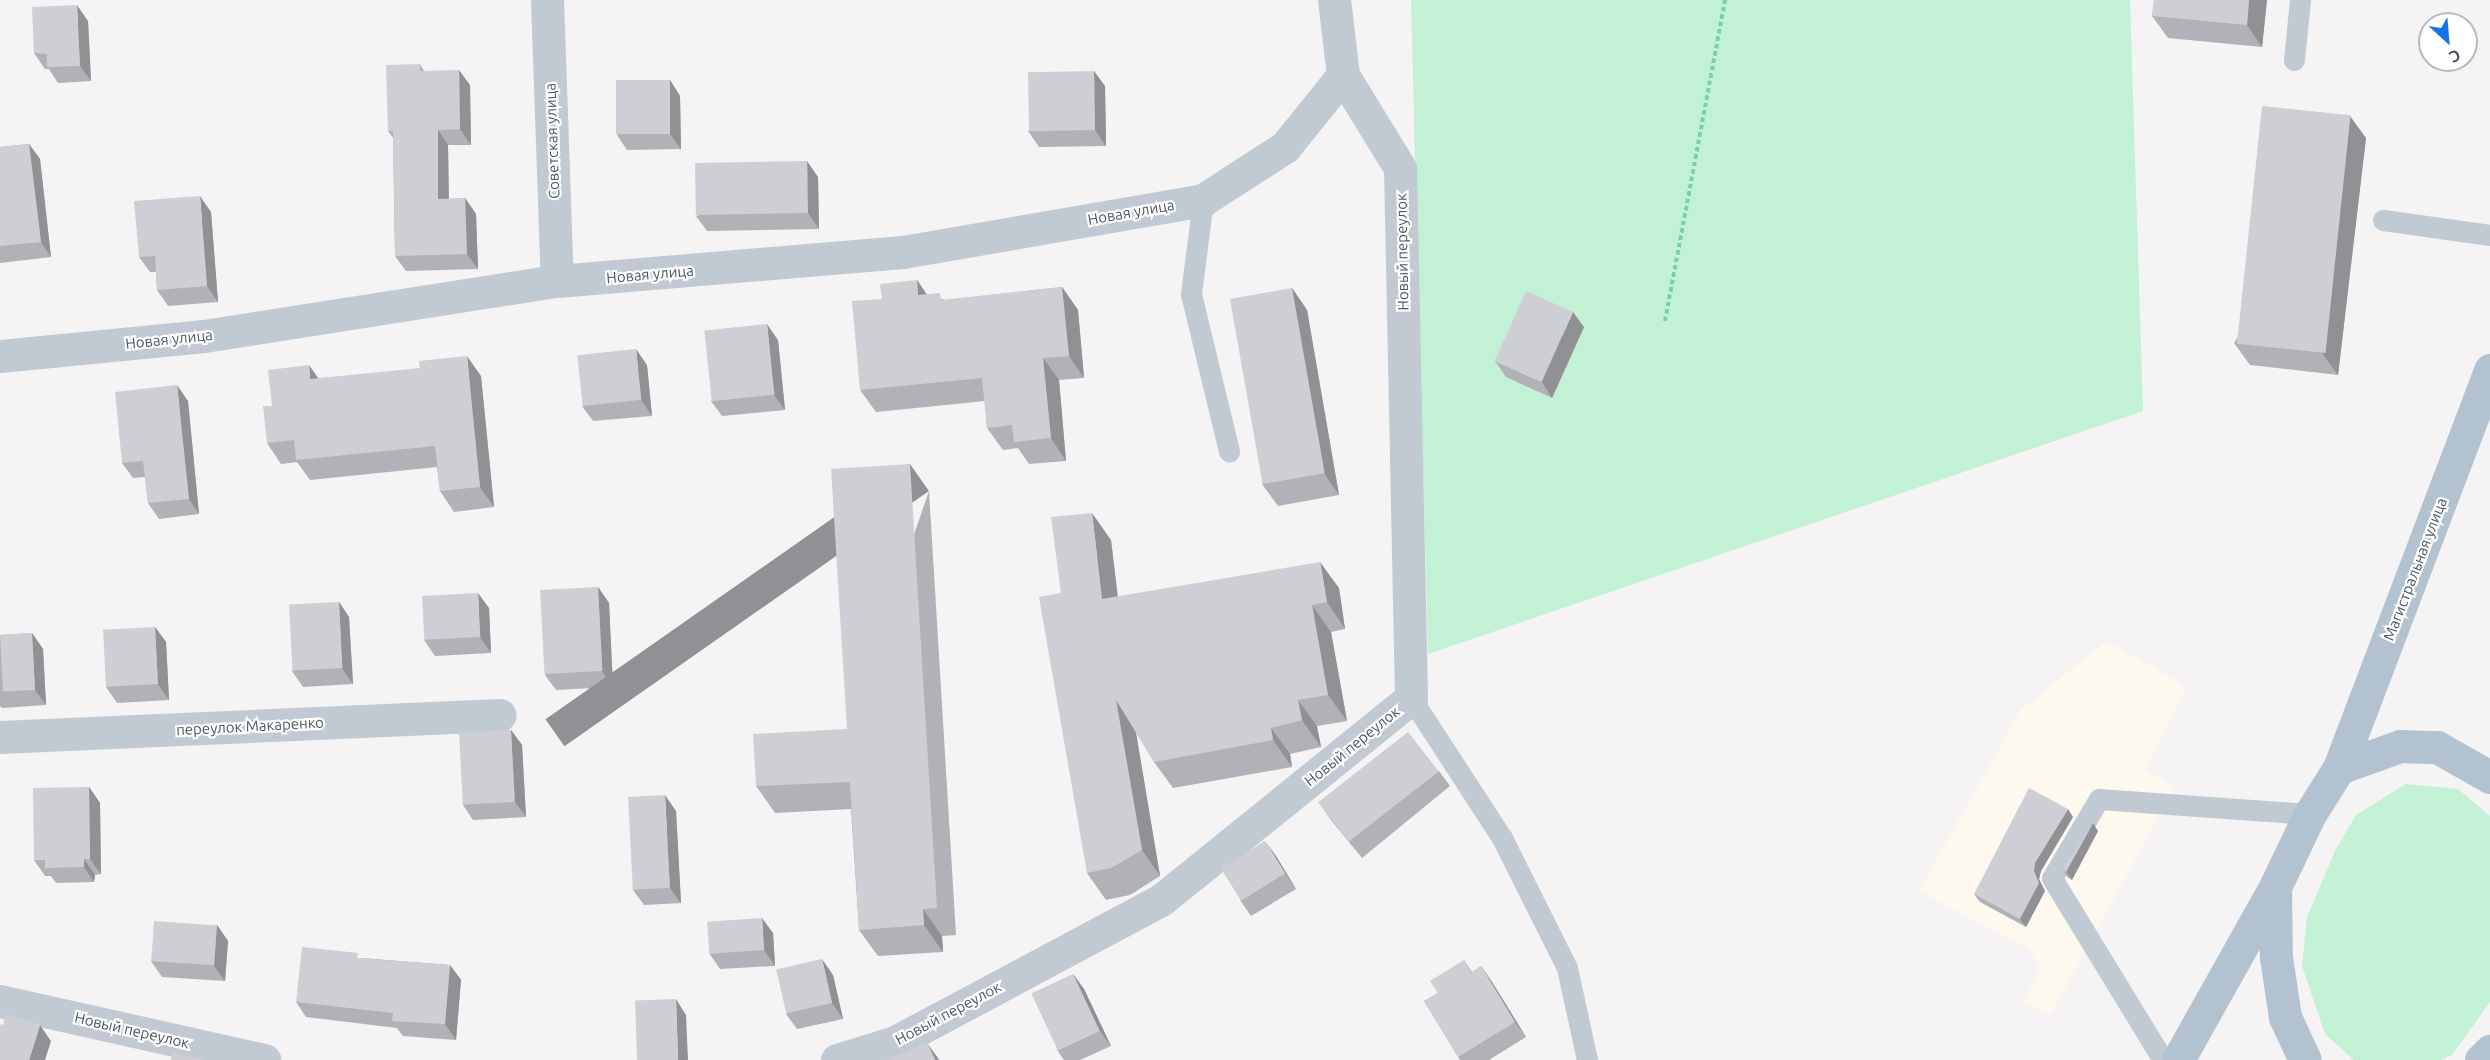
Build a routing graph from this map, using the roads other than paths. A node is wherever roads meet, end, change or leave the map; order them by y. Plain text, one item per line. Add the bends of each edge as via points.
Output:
1 (547, 0) edge
2 (1334, 0) edge
3 (2300, 0) edge
4 (2294, 60) dead end
5 (1343, 75) junction
6 (1203, 200) junction
7 (2384, 220) dead end
8 (2490, 235) edge
9 (557, 281) junction
10 (0, 357) edge
11 (2490, 370) edge
12 (1229, 451) dead end
13 (1411, 698) junction
14 (500, 715) dead end
15 (0, 737) edge
16 (2339, 768) junction
17 (2490, 777) edge
18 (2310, 814) junction
19 (2274, 887) junction
20 (0, 1001) edge
21 (2490, 1051) edge
22 (265, 1060) edge
23 (837, 1060) edge
24 (1587, 1060) edge
25 (2163, 1060) edge
26 (2178, 1060) edge
27 (2305, 1060) edge
28 (2481, 1060) edge

1 - 9 street, Советская улица
2 - 5 street
3 - 4 lane
5 - 6 street, Новая улица via 1284,147
5 - 13 street, Новый переулок via 1400,168
6 - 9 street, Новая улица via 903,252
6 - 12 lane via 1191,294
7 - 8 lane
9 - 10 street, Новая улица via 204,336
11 - 16 main road, Магистральная улица
13 - 23 street, Новый переулок via 1161,900 895,1042
13 - 24 lane via 1502,838 1567,968
14 - 15 street, переулок Макаренко
16 - 17 main road via 2400,746 2437,747
16 - 18 main road, Магистральная улица
18 - 19 main road, Магистральная улица
18 - 25 lane via 2099,799 2052,878
19 - 26 main road, Магистральная улица
19 - 27 main road, Магистральная улица via 2276,957 2285,1017
20 - 22 street, Новый переулок
21 - 28 main road

